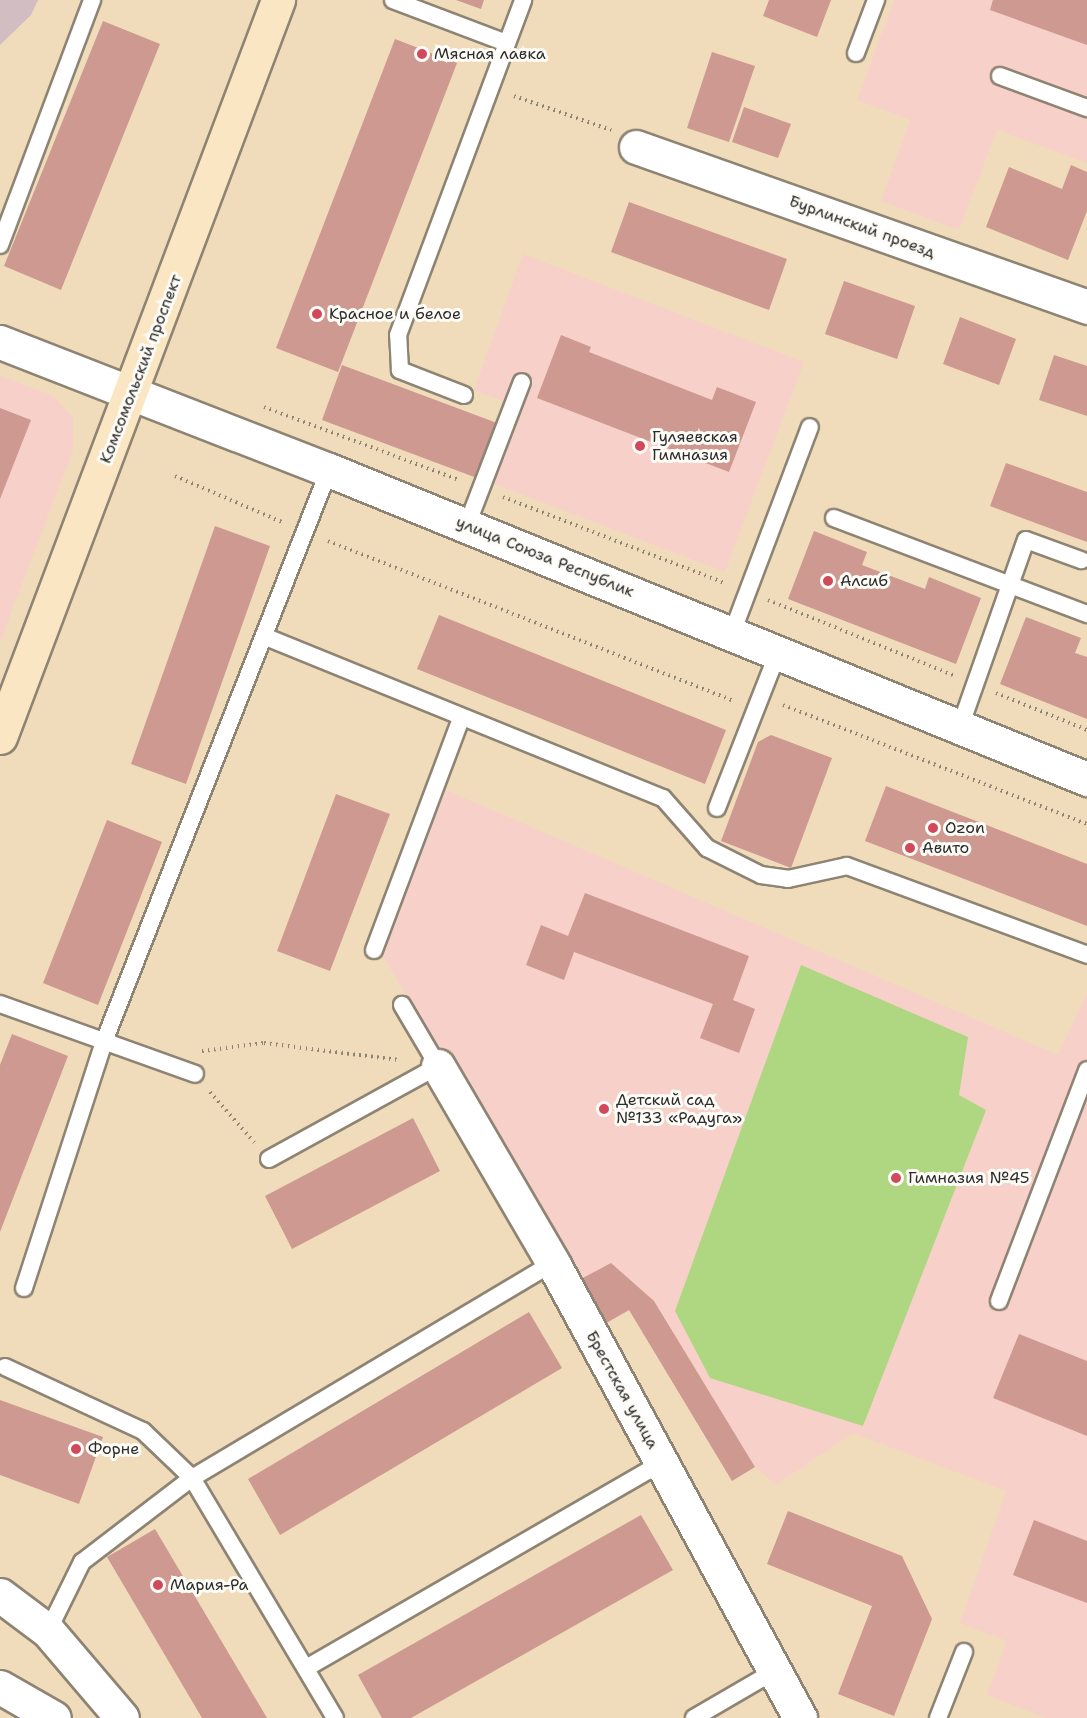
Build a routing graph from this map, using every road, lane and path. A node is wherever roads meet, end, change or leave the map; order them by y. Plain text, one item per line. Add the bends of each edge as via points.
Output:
1 (92, 0) edge
2 (278, 0) edge
3 (393, 0) edge
4 (523, 0) edge
5 (876, 0) edge
6 (506, 43) junction
7 (856, 53) dead end
8 (1000, 76) dead end
9 (490, 88) junction
10 (1087, 108) edge
11 (636, 147) joint
12 (0, 245) edge
13 (1087, 307) edge
14 (0, 342) edge
15 (522, 382) dead end
16 (132, 393) junction
17 (464, 395) dead end
18 (252, 402) dead end
19 (810, 427) dead end
20 (329, 470) junction
21 (176, 476) dead end
22 (481, 488) junction
23 (834, 518) dead end
24 (467, 525) junction
25 (306, 532) junction
26 (1081, 560) dead end
27 (1010, 585) junction
28 (747, 592) junction
29 (1087, 614) edge
30 (732, 633) junction
31 (266, 637) junction
32 (778, 652) junction
33 (975, 684) junction
34 (758, 703) junction
35 (461, 718) junction
36 (960, 727) junction
37 (1087, 730) edge
38 (0, 737) edge
39 (1087, 779) edge
40 (717, 808) dead end
41 (1087, 824) edge
42 (374, 950) dead end
43 (1087, 955) edge
44 (0, 1004) edge
45 (402, 1005) dead end
46 (105, 1039) junction
47 (170, 1065) junction
48 (438, 1066) junction
49 (1087, 1071) edge
50 (195, 1074) joint
51 (269, 1159) joint
52 (553, 1263) junction
53 (24, 1288) dead end
54 (999, 1300) dead end
55 (5, 1367) dead end
56 (662, 1463) junction
57 (192, 1478) junction
58 (0, 1595) edge
59 (48, 1631) junction
60 (964, 1652) dead end
61 (308, 1667) junction
62 (773, 1672) junction
63 (0, 1688) edge
64 (54, 1718) edge
65 (122, 1718) edge
66 (335, 1718) edge
67 (694, 1718) edge
68 (800, 1718) edge
69 (938, 1718) edge

1 - 12 lane
2 - 16 main road, Комсомольский проспект
3 - 6 lane
4 - 6 lane
5 - 7 lane
6 - 9 lane
8 - 10 lane
9 - 11 path via 607,128
9 - 17 lane via 398,335 400,370
11 - 13 street, Бурлинский проезд
14 - 16 street, улица Союза Республик
15 - 22 lane
16 - 20 street, улица Союза Республик
16 - 38 main road, Комсомольский проспект
18 - 22 path
19 - 28 lane
20 - 24 street, улица Союза Республик
20 - 25 lane
21 - 25 path
22 - 24 lane
22 - 28 path
23 - 27 lane
24 - 30 street, улица Союза Республик
25 - 31 lane
25 - 34 path
26 - 27 lane via 1026,540
27 - 29 lane
27 - 33 lane
28 - 30 lane
28 - 33 path
30 - 32 street, улица Союза Республик
31 - 35 lane
31 - 46 lane
32 - 34 lane
32 - 36 street, улица Союза Республик
33 - 36 lane
33 - 37 path
34 - 40 lane
34 - 41 path
35 - 42 lane
35 - 43 lane via 663,798 707,848 761,875 788,879 847,866
36 - 39 street, улица Союза Республик
44 - 46 lane
45 - 48 lane
46 - 47 lane
46 - 53 lane
47 - 48 path via 211,1047 264,1043
47 - 50 lane
48 - 51 lane
48 - 52 street, Брестская улица
49 - 54 lane
50 - 51 path
52 - 56 street, Брестская улица
52 - 57 lane
55 - 57 lane via 143,1431
56 - 61 lane
56 - 62 street, Брестская улица
57 - 59 lane via 82,1562
57 - 61 lane
58 - 59 street
59 - 65 street
60 - 69 lane
61 - 66 lane
62 - 67 lane
62 - 68 street, Брестская улица
63 - 64 street

